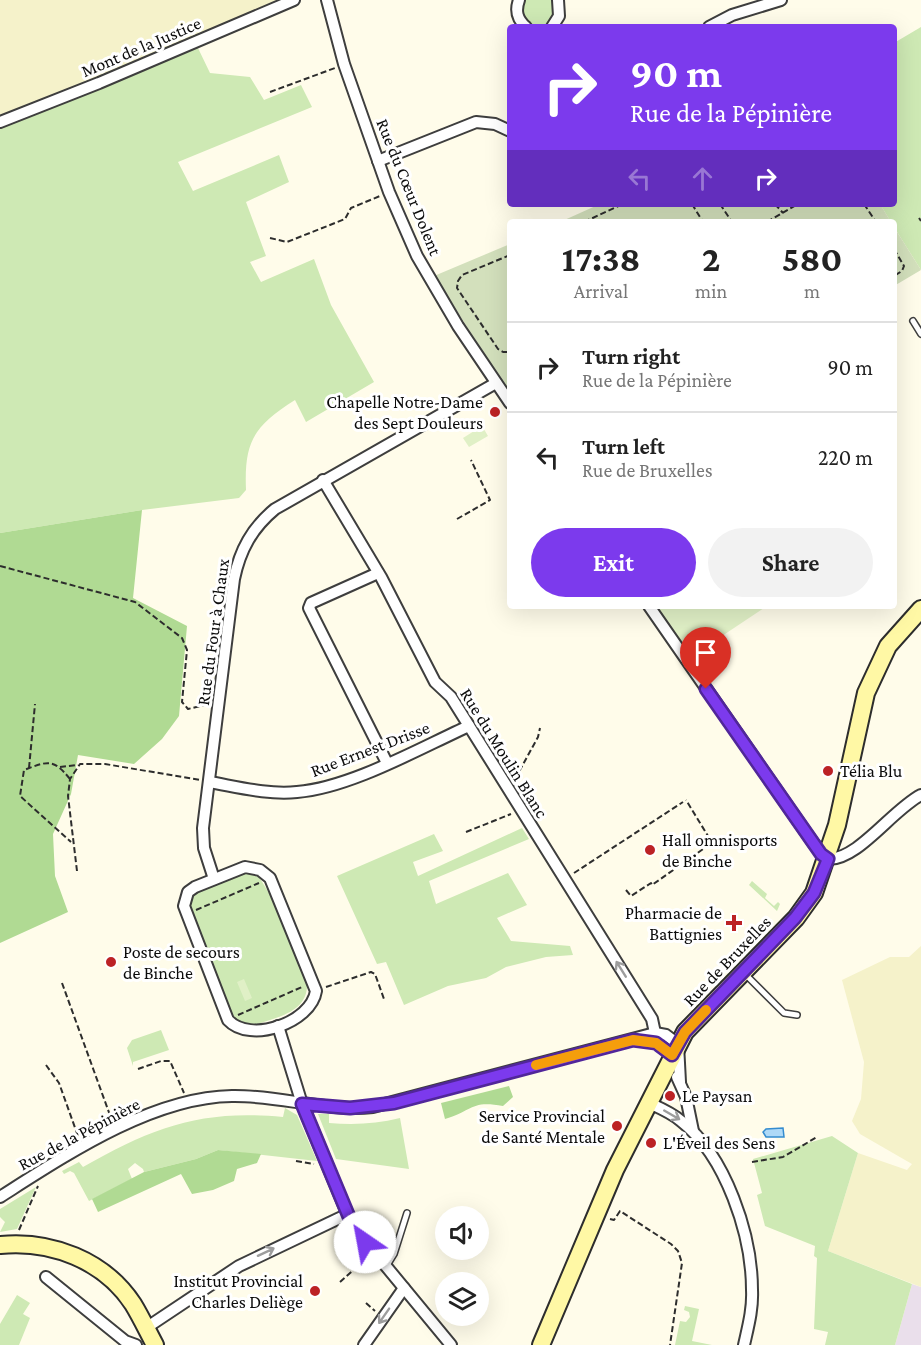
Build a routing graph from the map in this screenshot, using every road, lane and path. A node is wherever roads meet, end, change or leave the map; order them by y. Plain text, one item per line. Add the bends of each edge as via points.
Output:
1 (294, 0) edge
2 (327, 0) edge
3 (519, 0) edge
4 (558, 0) edge
5 (781, 0) edge
6 (523, 24) edge
7 (554, 24) edge
8 (715, 24) edge
9 (344, 64) junction
10 (270, 92) dead end
11 (0, 122) edge
12 (507, 129) edge
13 (378, 161) junction
14 (388, 192) junction
15 (616, 207) edge
16 (778, 207) edge
17 (793, 207) edge
18 (783, 213) junction
19 (776, 217) joint
20 (590, 219) edge
21 (772, 219) edge
22 (270, 238) dead end
23 (897, 254) edge
24 (507, 256) edge
25 (897, 274) edge
26 (913, 321) dead end
27 (921, 334) edge
28 (507, 352) edge
29 (496, 382) junction
30 (507, 398) edge
31 (471, 460) dead end
32 (323, 480) junction
33 (457, 519) dead end
34 (0, 566) edge
35 (378, 573) junction
36 (651, 609) edge
37 (921, 609) edge
38 (220, 700) junction
39 (35, 704) dead end
40 (469, 726) junction
41 (540, 728) dead end
42 (387, 763) junction
43 (80, 764) junction
44 (60, 766) junction
45 (29, 768) junction
46 (70, 779) junction
47 (209, 783) junction
48 (509, 791) junction
49 (921, 795) edge
50 (521, 811) junction
51 (466, 832) dead end
52 (72, 843) junction
53 (828, 859) junction
54 (77, 871) dead end
55 (270, 878) junction
56 (214, 879) junction
57 (564, 880) junction
58 (626, 890) dead end
59 (185, 915) junction
60 (742, 972) junction
61 (62, 983) dead end
62 (314, 986) junction
63 (384, 999) dead end
64 (797, 1015) dead end
65 (228, 1020) junction
66 (278, 1026) junction
67 (653, 1038) junction
68 (673, 1054) junction
69 (46, 1065) dead end
70 (138, 1069) dead end
71 (680, 1082) junction
72 (649, 1103) junction
73 (188, 1104) junction
74 (302, 1104) junction
75 (111, 1117) dead end
76 (693, 1131) junction
77 (817, 1137) dead end
78 (82, 1148) junction
79 (296, 1161) dead end
80 (752, 1162) dead end
81 (316, 1164) dead end
82 (45, 1169) junction
83 (0, 1197) edge
84 (407, 1212) dead end
85 (348, 1214) junction
86 (601, 1220) junction
87 (8, 1244) edge
88 (374, 1252) junction
89 (386, 1267) junction
90 (46, 1277) dead end
91 (339, 1282) dead end
92 (404, 1288) junction
93 (366, 1303) dead end
94 (376, 1308) dead end
95 (146, 1328) junction
96 (136, 1345) edge
97 (155, 1345) edge
98 (364, 1345) edge
99 (451, 1345) edge
100 (541, 1345) edge
101 (670, 1345) edge
102 (744, 1345) edge

1 - 11 street, Mont de la Justice
2 - 9 street, Rue du Cœur Dolent
3 - 6 street via 516,11
4 - 7 street via 559,16
5 - 8 street
9 - 10 path
9 - 13 street, Rue du Cœur Dolent
12 - 13 street via 476,122
13 - 14 street, Rue du Cœur Dolent
14 - 22 path via 351,208 345,219 287,242
14 - 29 street, Rue du Cœur Dolent via 422,267
15 - 20 path
16 - 18 path
17 - 18 path
18 - 19 path
19 - 21 path
23 - 25 path via 904,266
24 - 28 path via 462,275 457,288 498,349
26 - 27 lane
29 - 30 street, Rue du Cœur Dolent
29 - 32 street, Rue du Four à Chaux
31 - 33 path via 490,500
32 - 35 street, Rue du Moulin Blanc
32 - 38 street, Rue du Four à Chaux via 259,523 238,560
34 - 38 path via 135,602 182,638 187,650 182,702 188,709
35 - 40 street, Rue du Moulin Blanc via 435,682 451,697
35 - 42 street via 311,603 309,608
36 - 53 street
37 - 53 main road, Rue de Bruxelles via 888,646 866,693
38 - 47 street, Rue du Four à Chaux
39 - 45 path
40 - 42 street, Rue Ernest Drisse
40 - 48 street, Rue du Moulin Blanc
41 - 48 path
42 - 47 street, Rue Ernest Drisse via 333,784 297,792
43 - 44 path
43 - 46 path
43 - 47 path via 124,767
44 - 45 path via 45,762
44 - 46 path
45 - 52 path via 24,770 20,796
46 - 52 path
47 - 56 street, Rue du Four à Chaux via 204,848
48 - 50 street, Rue du Moulin Blanc
49 - 53 street via 895,812 848,855
50 - 51 path
50 - 57 street, Rue du Moulin Blanc
52 - 54 path
53 - 60 main road, Rue de Bruxelles via 814,893 795,918
55 - 56 street via 260,870 245,867
55 - 59 path
55 - 62 street
56 - 59 street via 188,892
57 - 58 path via 685,801 708,836 706,847 652,885 631,896
67 -> 57 street, Rue du Moulin Blanc via 652,1019
59 - 65 street
60 - 64 lane via 784,1013
60 - 68 main road, Rue de Bruxelles via 695,1021
61 - 75 path
62 - 63 path via 371,972
62 - 65 path
62 - 66 street via 314,999 306,1010
65 - 66 street via 234,1027 252,1032
66 - 74 street
67 - 68 street via 666,1035
67 - 74 street, Rue de la Pépinière via 394,1103 350,1108
68 - 71 street
68 - 71 street
68 - 72 main road, Rue de Bruxelles
69 - 78 path via 59,1083
70 - 73 path via 170,1061
71 - 76 street
72 -> 76 street via 680,1119
72 - 86 main road, Rue de Bruxelles
73 - 74 street, Rue de la Pépinière via 233,1096
73 - 78 street, Rue de la Pépinière via 127,1123
74 - 85 street
76 - 102 street via 734,1197 743,1226 753,1291
77 - 80 path via 783,1157
78 - 82 street, Rue de la Pépinière
79 - 81 path
82 - 83 street, Rue de la Pépinière
82 - 87 path
84 - 89 lane
85 - 88 street
95 -> 85 street via 239,1266
86 - 100 main road, Rue de Bruxelles
86 - 101 path via 614,1221 620,1211 678,1251 682,1263
87 - 95 main road via 45,1246 66,1252 104,1273 128,1298
88 - 89 street
88 - 91 path
89 - 92 street
90 - 96 street via 125,1341
92 -> 98 street
92 - 99 street
93 - 94 path via 375,1311
95 - 97 main road

